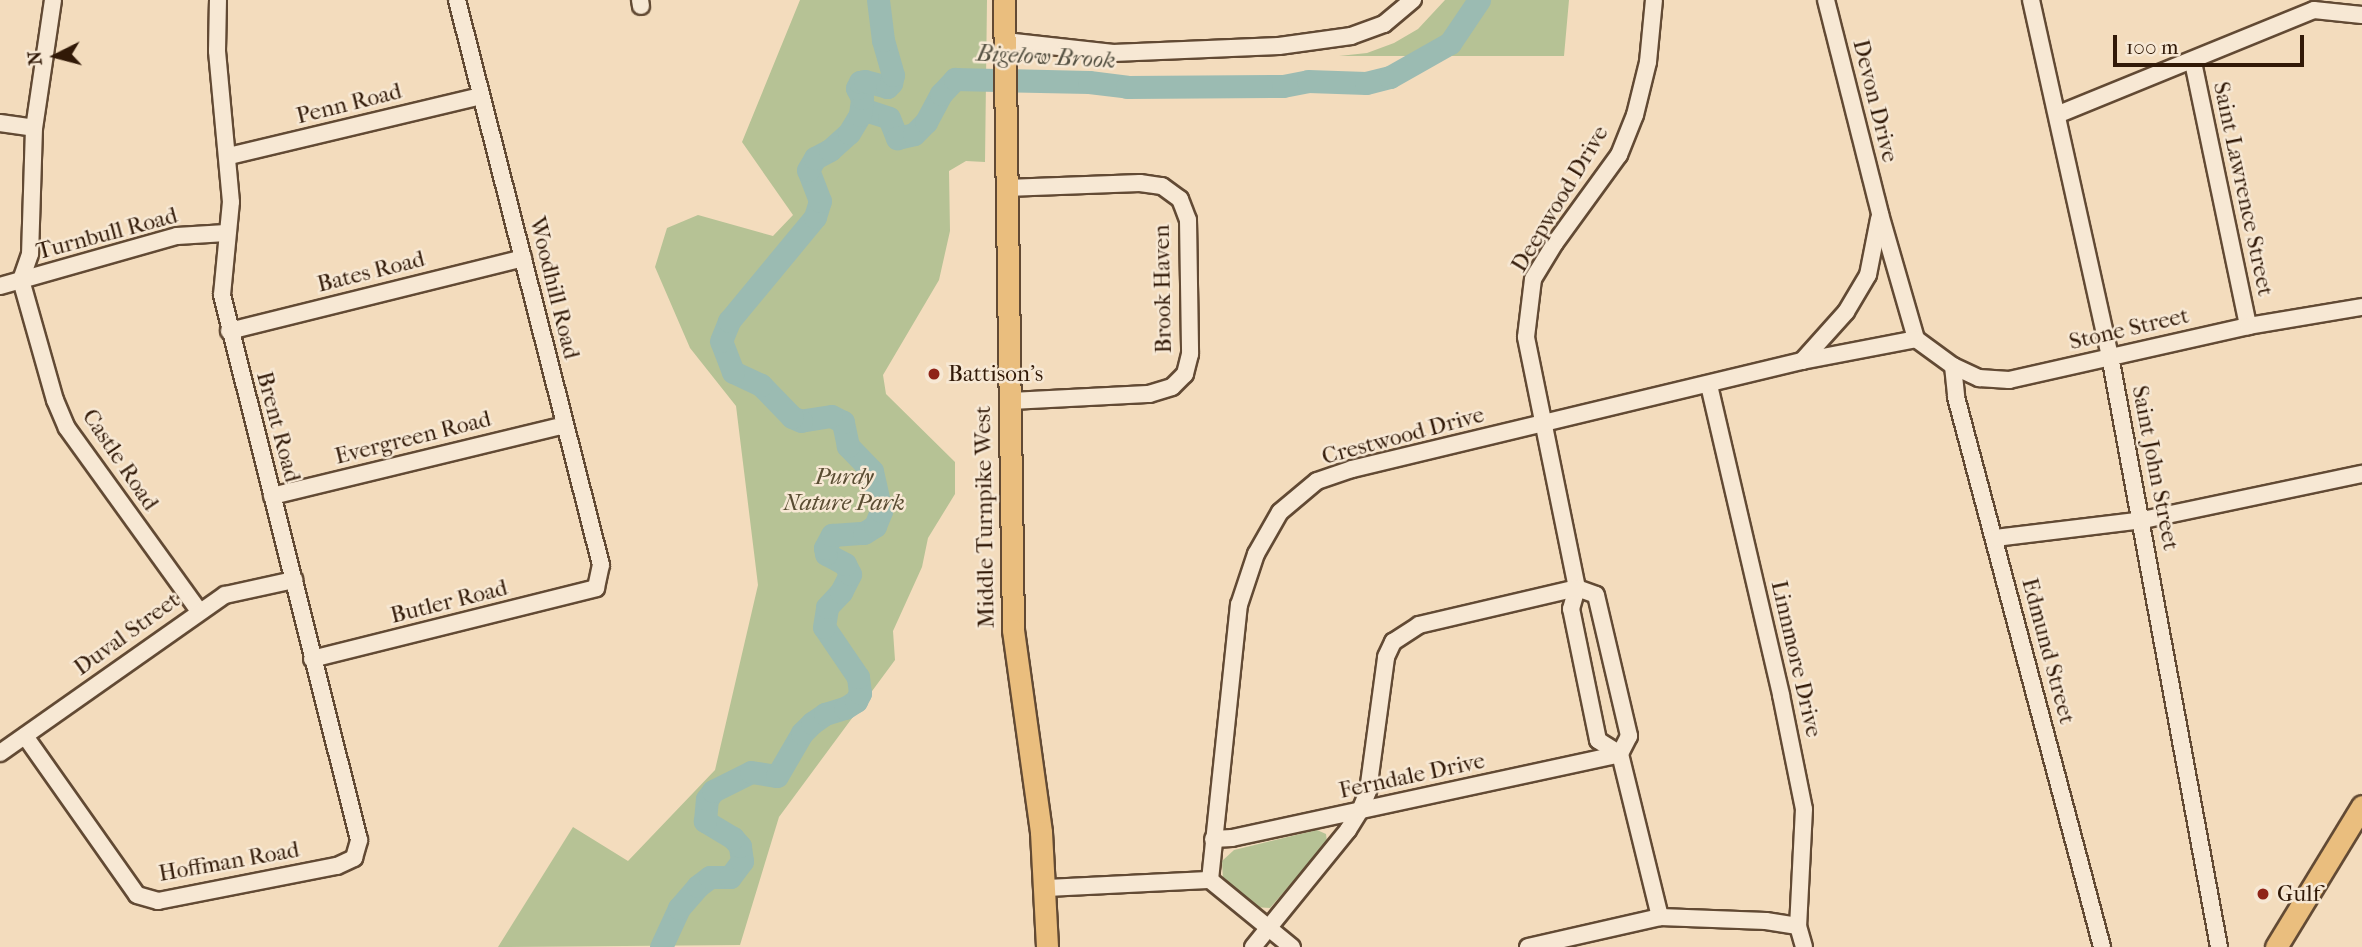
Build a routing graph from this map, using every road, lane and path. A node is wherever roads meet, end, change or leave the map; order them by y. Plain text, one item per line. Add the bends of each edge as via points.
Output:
1 (53, 0) edge
2 (218, 0) edge
3 (457, 0) edge
4 (1004, 0) edge
5 (1413, 0) edge
6 (1654, 0) edge
7 (1826, 0) edge
8 (2031, 0) edge
9 (2362, 15) edge
10 (1005, 41) junction
11 (2193, 62) junction
12 (480, 96) junction
13 (2059, 114) junction
14 (0, 123) edge
15 (34, 128) junction
16 (229, 156) junction
17 (1006, 188) junction
18 (1880, 214) junction
19 (226, 233) junction
20 (523, 258) junction
21 (22, 280) junction
22 (0, 286) edge
23 (2362, 307) edge
24 (2248, 326) junction
25 (229, 331) junction
26 (1916, 339) junction
27 (2110, 356) junction
28 (1802, 361) junction
29 (1953, 366) junction
30 (1709, 385) junction
31 (1009, 401) junction
32 (1543, 424) junction
33 (565, 425) junction
34 (2362, 474) edge
35 (272, 496) junction
36 (2143, 520) junction
37 (1995, 538) junction
38 (294, 580) junction
39 (596, 588) joint
40 (1577, 588) junction
41 (198, 611) junction
42 (312, 659) junction
43 (25, 736) junction
44 (0, 753) edge
45 (1620, 754) junction
46 (2362, 806) edge
47 (1360, 811) junction
48 (1213, 839) junction
49 (354, 858) joint
50 (1210, 880) junction
51 (1045, 888) junction
52 (1660, 918) junction
53 (1798, 926) junction
54 (1267, 928) junction
55 (1047, 947) edge
56 (1253, 947) edge
57 (1292, 947) edge
58 (1528, 947) edge
59 (1804, 947) edge
60 (2102, 947) edge
61 (2219, 947) edge
62 (2276, 947) edge

1 - 15 street
2 - 16 street, Brent Road via 217,51
3 - 12 street, Woodhill Road
4 - 10 main road, Middle Turnpike West
5 - 10 street via 1384,24 1351,36 1279,46 1113,52
6 - 32 street, Deepwood Drive via 1648,62 1619,155 1533,279 1526,337
7 - 18 street, Devon Drive
8 - 13 street, Saint John Street
9 - 11 street via 2314,10
10 - 17 main road, Middle Turnpike West
11 - 13 street
11 - 24 street, Saint Lawrence Street
12 - 16 street, Penn Road
12 - 20 street, Woodhill Road
13 - 27 street, Saint John Street
14 - 15 street
15 - 21 street via 30,254
16 - 19 street, Brent Road via 231,202
17 - 31 main road, Middle Turnpike West
17 - 31 street, Brook Haven via 1140,183 1162,186 1180,199 1188,220 1190,355 1185,374 1172,387 1149,394
18 - 26 street, Devon Drive
18 - 28 street, Devon Drive via 1868,275 1846,312
19 - 21 street, Turnbull Road via 177,236
19 - 25 street, Brent Road via 222,295
20 - 25 street, Bates Road
20 - 33 street, Woodhill Road
21 - 22 street, Turnbull Road
21 - 41 street, Castle Road via 67,428
23 - 24 street, Stone Street
24 - 27 street, Stone Street
25 - 35 street, Brent Road
26 - 28 street, Crestwood Drive
26 - 29 street, Stone Street
27 - 29 street, Stone Street via 2009,380 1979,378
27 - 36 street, Saint John Street
28 - 30 street, Crestwood Drive
29 - 37 street, Edmund Street via 1956,397
30 - 32 street, Crestwood Drive
30 - 53 street, Linnmore Drive via 1804,809
31 - 51 main road, Middle Turnpike West via 1013,630
32 - 40 street, Deepwood Drive
32 - 48 street, Crestwood Drive via 1352,469 1317,481 1280,512 1255,554 1239,605
33 - 35 street, Evergreen Road
33 - 39 street, Woodhill Road via 601,565
34 - 36 street
35 - 38 street, Brent Road
36 - 37 street
36 - 61 street, Saint John Street
37 - 60 street, Edmund Street
38 - 41 street, Duval Street via 225,595
38 - 42 street, Brent Road
39 - 42 street, Butler Road
40 - 45 street, Deepwood Drive via 1571,609 1598,740
40 - 45 street via 1596,595 1629,736
40 - 47 street via 1419,625 1393,642 1386,657 1368,791
41 - 43 street, Duval Street
42 - 49 street, Brent Road via 359,840
43 - 44 street, Duval Street
43 - 49 street, Hoffman Road via 137,895 158,901 337,866
45 - 47 street, Ferndale Drive
45 - 52 street
46 - 62 main road
47 - 48 street, Ferndale Drive
47 - 54 street
48 - 50 street, Crestwood Drive
50 - 51 street
50 - 54 street
51 - 55 main road, Middle Turnpike West
52 - 53 street
52 - 58 street
53 - 59 street, Linnmore Drive
54 - 56 street
54 - 57 street

